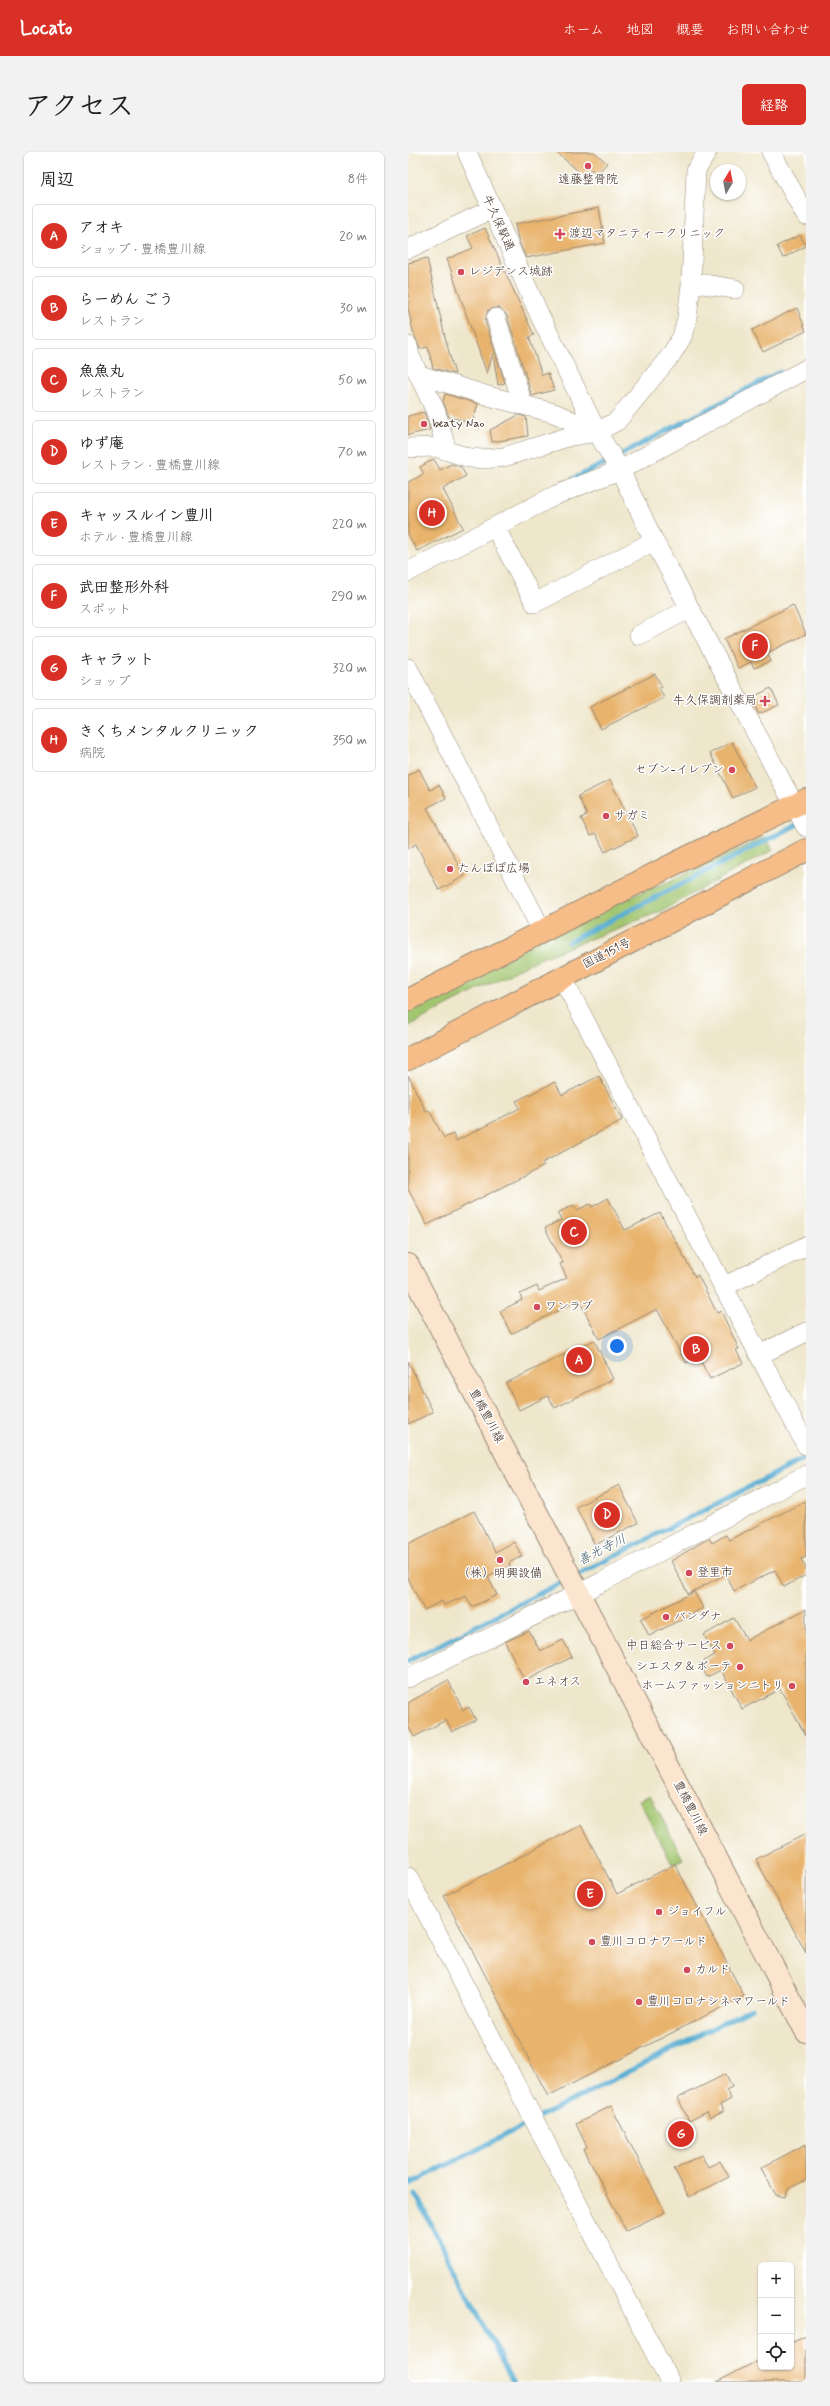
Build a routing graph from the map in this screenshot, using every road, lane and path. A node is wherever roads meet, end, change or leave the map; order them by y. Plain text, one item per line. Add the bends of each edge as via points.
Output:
1 (467, 152) edge
2 (692, 152) edge
3 (707, 152) edge
4 (772, 152) edge
5 (696, 170) junction
6 (492, 209) junction
7 (806, 216) edge
8 (408, 249) edge
9 (691, 282) junction
10 (735, 289) dead end
11 (496, 318) dead end
12 (408, 346) edge
13 (806, 370) edge
14 (420, 375) junction
15 (523, 405) junction
16 (597, 432) junction
17 (408, 448) edge
18 (448, 451) junction
19 (620, 470) junction
20 (495, 527) junction
21 (654, 541) junction
22 (408, 572) edge
23 (690, 609) junction
24 (639, 635) dead end
25 (408, 668) edge
26 (800, 803) edge
27 (806, 827) edge
28 (806, 850) edge
29 (542, 931) junction
30 (562, 977) junction
31 (408, 1000) edge
32 (408, 1058) edge
33 (806, 1246) edge
34 (408, 1266) edge
35 (723, 1287) junction
36 (806, 1332) edge
37 (759, 1355) junction
38 (806, 1445) edge
39 (806, 1475) edge
40 (577, 1589) junction
41 (408, 1678) edge
42 (408, 1877) edge
43 (806, 2031) edge
44 (670, 2382) edge

1 - 6 street, 牛久保駅通
2 - 5 street
3 - 5 street
4 - 7 street
5 - 9 street
6 - 8 street
6 - 16 street, 牛久保駅通 via 540,316
9 - 10 street
9 - 16 street via 682,337 671,355 617,421
11 - 15 street
12 - 14 street
13 - 19 street
14 - 15 street
14 - 18 street via 436,412
15 - 16 street via 554,413
16 - 18 street via 571,436 504,457 470,458
16 - 19 street, 牛久保駅通
17 - 18 street via 435,447
19 - 20 street via 556,495
19 - 21 street, 牛久保駅通
20 - 21 street via 535,603
20 - 22 street
21 - 23 street, 牛久保駅通
23 - 24 street
23 - 26 street, 牛久保駅通
25 - 29 street
26 - 27 street, 牛久保駅通
26 - 29 highway
28 - 30 highway, 国道151号
29 - 31 highway
30 - 32 highway, 国道151号
30 - 35 street
33 - 35 street
34 - 40 main road, 豊橋豊川線
35 - 37 street
36 - 37 street
37 - 38 street
39 - 40 street
40 - 41 street
40 - 43 main road, 豊橋豊川線
42 - 44 street

